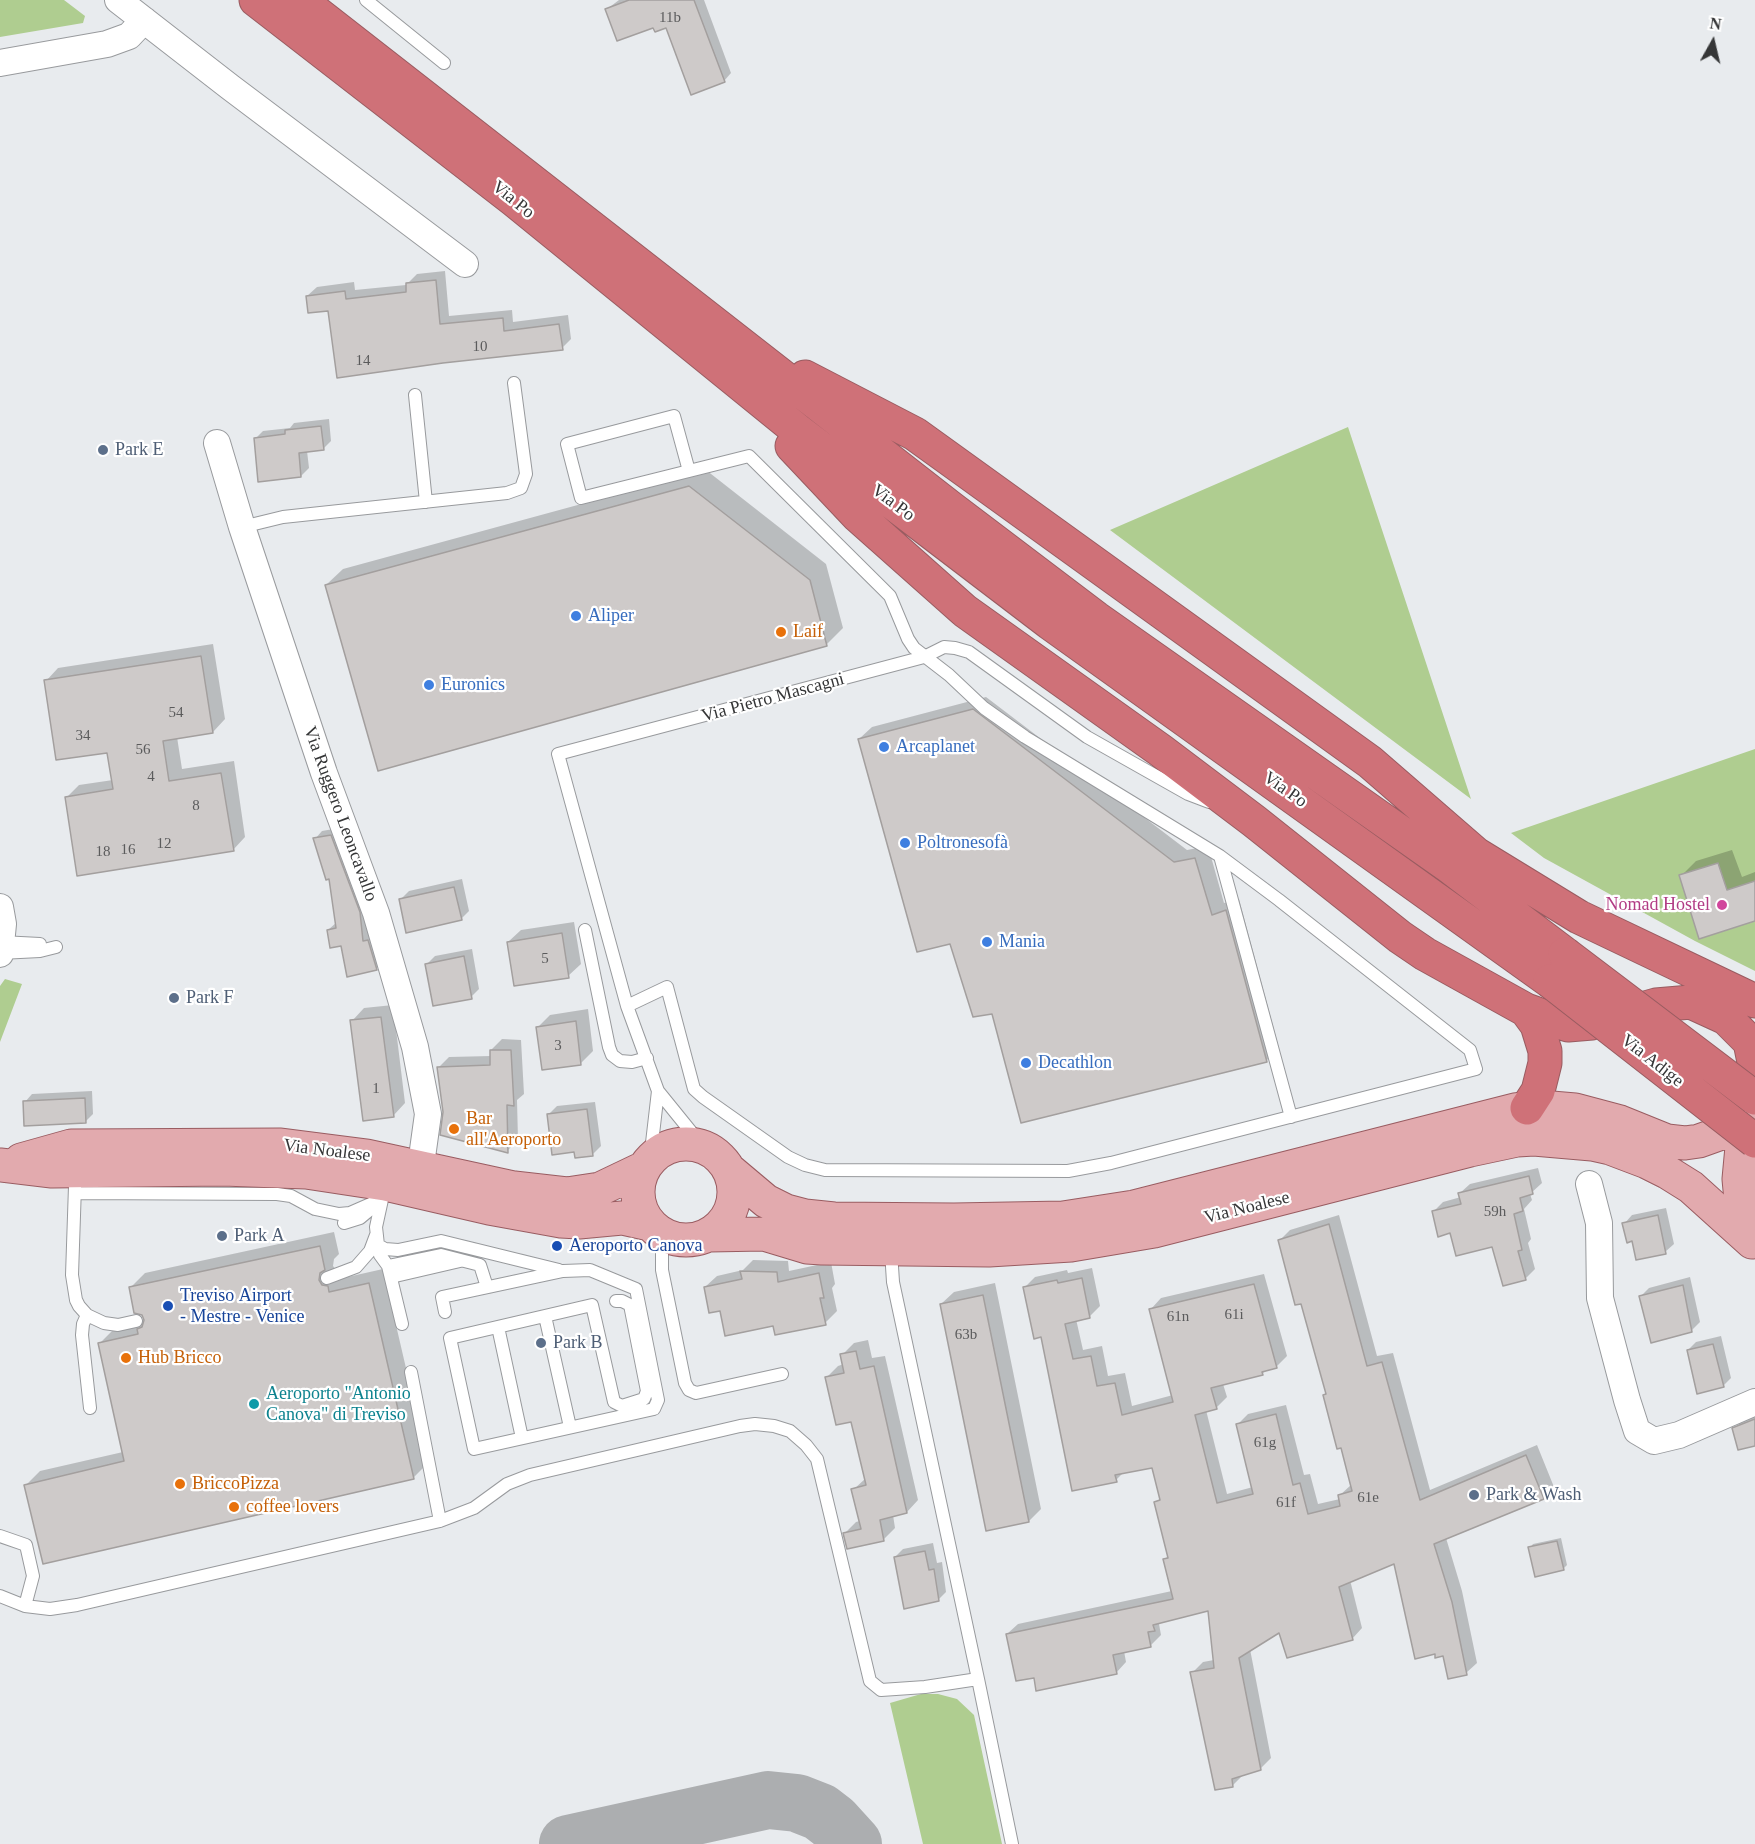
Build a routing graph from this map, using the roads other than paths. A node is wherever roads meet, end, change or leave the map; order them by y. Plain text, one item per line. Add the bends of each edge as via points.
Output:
1 (118, 0) edge
2 (256, 0) edge
3 (300, 0) edge
4 (366, 0) edge
5 (144, 20) junction
6 (0, 63) edge
7 (444, 63) dead end
8 (465, 264) dead end
9 (725, 353) junction
10 (514, 383) dead end
11 (416, 395) dead end
12 (217, 443) dead end
13 (689, 471) junction
14 (426, 502) junction
15 (242, 527) junction
16 (924, 657) junction
17 (1254, 821) junction
18 (1220, 856) junction
19 (0, 907) edge
20 (585, 930) dead end
21 (0, 950) edge
22 (1558, 967) joint
23 (1755, 1001) edge
24 (627, 1006) junction
25 (1526, 1010) junction
26 (647, 1058) junction
27 (1755, 1067) edge
28 (658, 1091) junction
29 (1527, 1108) junction
30 (1291, 1116) junction
31 (1754, 1116) edge
32 (717, 1159) junction
33 (647, 1164) junction
34 (2, 1165) edge
35 (75, 1181) junction
36 (402, 1181) junction
37 (1589, 1184) dead end
38 (344, 1222) dead end
39 (659, 1231) junction
40 (709, 1235) junction
41 (377, 1239) junction
42 (1753, 1245) edge
43 (891, 1248) junction
44 (563, 1271) junction
45 (390, 1272) junction
46 (327, 1278) dead end
47 (487, 1287) junction
48 (616, 1301) dead end
49 (445, 1312) dead end
50 (87, 1315) junction
51 (545, 1316) junction
52 (136, 1322) dead end
53 (402, 1324) dead end
54 (498, 1327) junction
55 (411, 1372) dead end
56 (782, 1374) dead end
57 (1755, 1402) edge
58 (90, 1408) dead end
59 (570, 1426) junction
60 (522, 1437) junction
61 (440, 1521) junction
62 (0, 1536) edge
63 (0, 1596) edge
64 (25, 1606) junction
65 (978, 1679) junction
66 (1011, 1844) edge

1 - 5 street
2 - 9 highway, Via Po via 514,200
3 - 9 highway, Via Po
4 - 7 lane
5 - 6 street via 129,36 107,44
5 - 8 street
9 - 17 highway via 858,516 965,611
9 - 22 highway, Via Po via 797,430 1050,623
9 - 23 highway via 915,434 1370,762 1476,854 1579,917
10 - 14 lane via 526,474 521,488
11 - 14 lane
12 - 15 street, Via Ruggero Leoncavallo
13 - 13 lane via 581,498 567,444 674,416
13 - 16 lane via 749,456 890,596 908,639
14 - 15 lane via 283,517
15 - 36 street, Via Ruggero Leoncavallo via 324,773 376,913 415,1047 428,1114
16 - 17 lane, Via Pietro Mascagni via 944,648 969,652 1087,737 1188,794
16 - 18 lane via 1025,737
16 - 24 lane, Via Pietro Mascagni via 558,754
17 - 25 highway via 1400,937
18 - 30 lane
18 - 30 lane via 1470,1050 1476,1069
19 - 21 street
20 - 26 lane via 612,1055 620,1061
22 - 31 highway, Via Adige, bridge
24 - 26 lane, Via Pietro Mascagni
24 - 30 lane via 667,987 694,1089 788,1157 825,1170 1068,1171
25 - 27 highway via 1568,1025 1592,1023 1656,1005 1691,1002 1726,1018 1750,1042
25 - 29 highway via 1545,1051 1538,1091
26 - 28 lane, Via Pietro Mascagni
28 - 32 lane, Via Pietro Mascagni
28 - 33 lane, Via Pietro Mascagni
29 - 31 main road, Via Noalese via 1575,1110 1667,1141 1685,1143 1727,1131
29 - 32 main road, Via Noalese via 1134,1207 1063,1218 805,1216 766,1201
31 - 42 main road, Via Noalese via 1742,1147 1739,1179 1742,1211
32 - 33 main road via 694,1145 670,1147
32 - 40 main road via 733,1183 734,1198 730,1213
33 - 36 main road, Via Noalese via 600,1189 567,1194
33 - 39 main road via 638,1197 642,1211
34 - 35 main road, Via Noalese via 52,1171
34 - 36 main road, Via Noalese via 71,1146 281,1145 335,1151
35 - 36 main road, Via Noalese via 282,1170
35 - 50 lane via 73,1288
36 - 38 lane via 360,1218
36 - 39 main road, Via Noalese via 489,1208 561,1221 622,1218
36 - 41 lane via 377,1221
37 - 57 street via 1599,1223 1600,1298 1637,1431 1654,1441 1671,1437
39 - 40 main road via 682,1240
39 - 56 lane via 662,1270 689,1390 696,1393
40 - 43 main road, Via Noalese via 764,1234 807,1247
41 - 44 lane via 385,1249 398,1251 441,1241
41 - 45 lane via 380,1255
41 - 46 lane via 356,1267
42 - 43 main road, Via Noalese via 1691,1187 1647,1162 1592,1144 1534,1139 1470,1150 1110,1240 1022,1249
43 - 65 lane via 893,1282
44 - 47 lane
44 - 59 lane via 590,1270 636,1289 658,1400 650,1411
45 - 47 lane via 438,1255 480,1265
45 - 53 lane
47 - 49 lane via 442,1298
48 - 51 lane via 630,1305 647,1391 644,1400 622,1406 614,1402 592,1305
50 - 52 lane via 111,1324
50 - 58 lane via 82,1335
51 - 54 lane
51 - 59 lane
54 - 60 lane
54 - 60 lane via 450,1338 474,1449
55 - 61 lane
59 - 60 lane
61 - 64 lane via 77,1605 50,1609
61 - 65 lane via 474,1509 507,1484 530,1475 740,1426 774,1426 790,1431 817,1459 870,1681 881,1690
62 - 64 lane via 26,1545 33,1576
63 - 64 lane
65 - 66 lane

